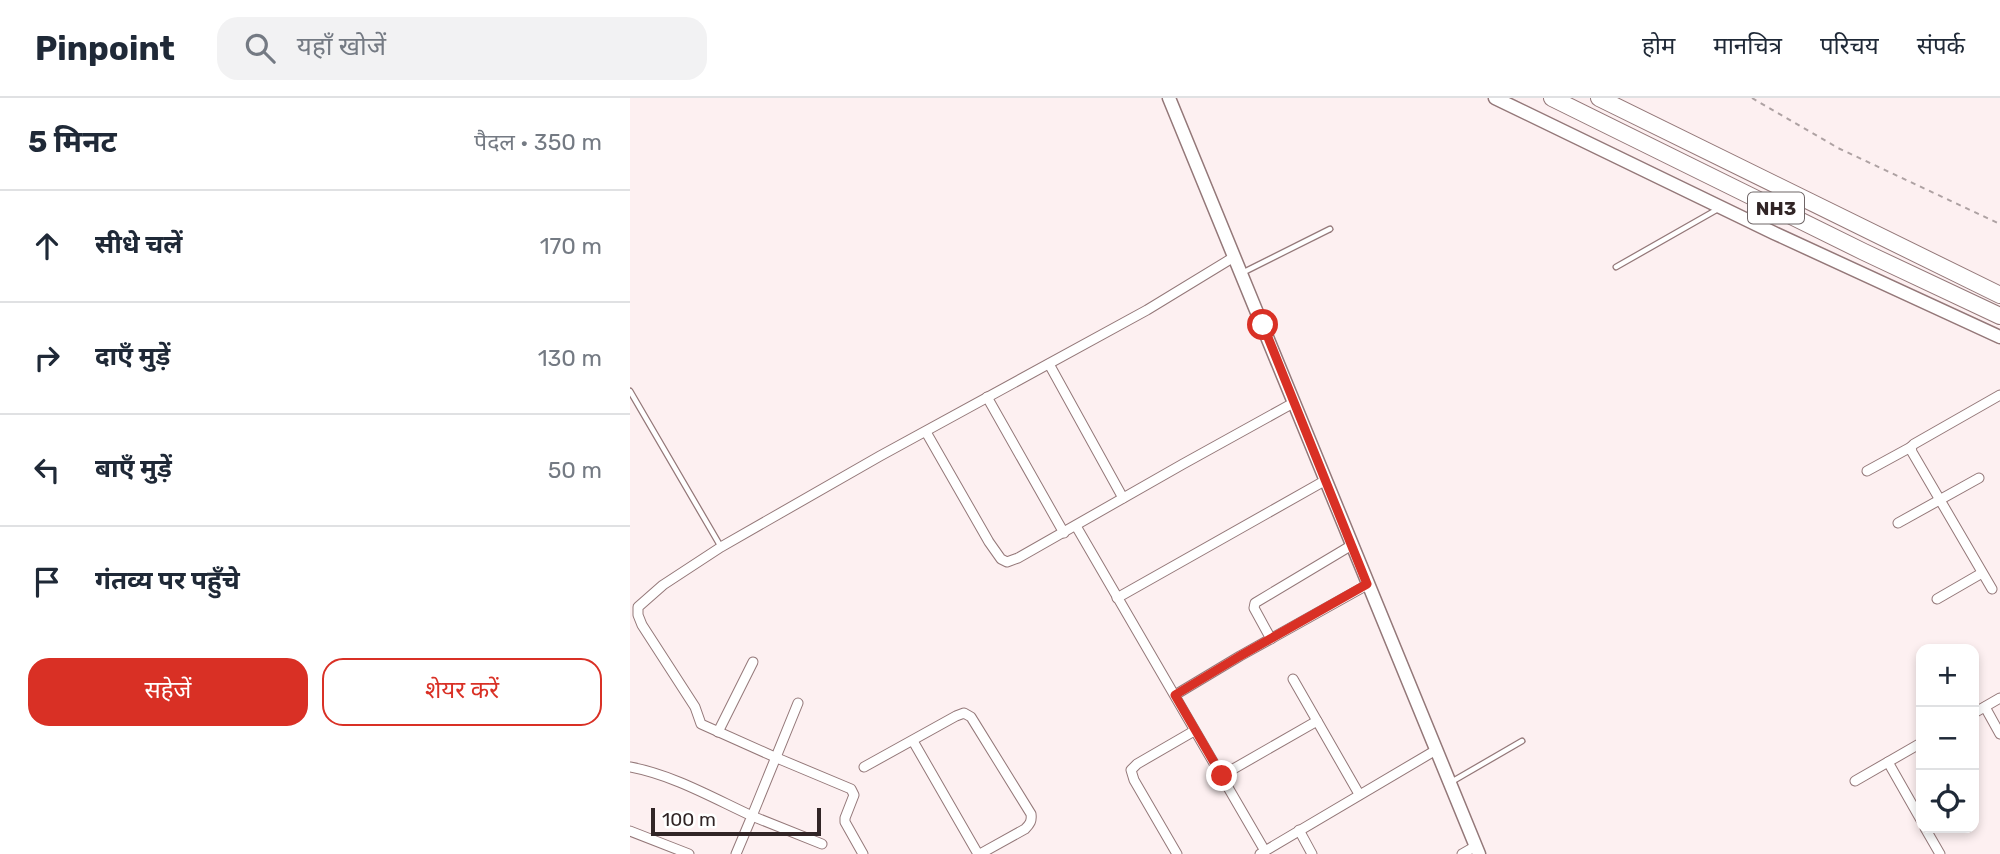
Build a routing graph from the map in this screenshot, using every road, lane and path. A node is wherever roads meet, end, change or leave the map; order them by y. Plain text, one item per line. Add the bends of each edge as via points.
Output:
1 (1169, 98) edge
2 (1496, 98) edge
3 (1552, 98) edge
4 (1599, 98) edge
5 (1752, 98) edge
6 (1721, 207) junction
7 (2000, 224) edge
8 (1330, 229) dead end
9 (1234, 257) junction
10 (1616, 267) dead end
11 (1241, 273) junction
12 (2000, 295) edge
13 (2000, 316) edge
14 (2000, 337) edge
15 (1049, 363) junction
16 (630, 391) edge
17 (2000, 395) edge
18 (988, 397) junction
19 (1295, 402) junction
20 (926, 432) junction
21 (1911, 447) junction
22 (1867, 471) dead end
23 (1979, 478) dead end
24 (1326, 481) junction
25 (1123, 498) junction
26 (1940, 500) junction
27 (1898, 523) dead end
28 (1076, 526) junction
29 (1064, 533) junction
30 (1352, 545) junction
31 (721, 547) junction
32 (1982, 573) junction
33 (1367, 584) junction
34 (1992, 589) dead end
35 (1117, 598) junction
36 (1937, 599) dead end
37 (1271, 639) junction
38 (753, 662) dead end
39 (1293, 680) dead end
40 (1175, 695) junction
41 (2000, 698) edge
42 (799, 704) dead end
43 (1985, 707) junction
44 (1979, 710) edge
45 (1317, 722) junction
46 (1195, 731) junction
47 (718, 732) junction
48 (2000, 734) edge
49 (913, 741) junction
50 (1522, 741) dead end
51 (1916, 746) edge
52 (1436, 750) junction
53 (777, 758) junction
54 (1888, 762) junction
55 (630, 767) edge
56 (864, 767) dead end
57 (1222, 776) junction
58 (1855, 781) dead end
59 (1449, 783) junction
60 (1359, 794) junction
61 (1916, 812) edge
62 (752, 816) junction
63 (1298, 830) junction
64 (630, 831) edge
65 (1928, 833) edge
66 (822, 844) dead end
67 (1477, 850) edge
68 (1263, 852) edge
69 (689, 854) edge
70 (736, 854) edge
71 (863, 854) edge
72 (979, 854) edge
73 (1177, 854) edge
74 (1312, 854) edge
75 (1462, 854) edge
76 (1940, 854) edge

1 - 9 street
2 - 6 street
3 - 13 highway, NH3
4 - 12 highway, NH3
5 - 7 path via 1838,148
6 - 10 lane
6 - 14 street
8 - 11 lane
9 - 11 street
9 - 15 street
11 - 19 street
15 - 18 street
15 - 25 street
16 - 31 lane
17 - 21 street
18 - 20 street
18 - 29 street
19 - 24 street
19 - 25 street
20 - 29 street via 1004,562
20 - 31 street
21 - 22 street
21 - 26 street
23 - 26 street
24 - 30 street
24 - 35 street
25 - 28 street
26 - 27 street
26 - 32 street
28 - 29 street
28 - 35 street
30 - 33 street
30 - 37 street via 1255,603
31 - 47 street via 663,584 638,611 701,724
32 - 34 street
32 - 36 street
33 - 37 street
33 - 52 street
35 - 40 street
37 - 40 street
38 - 47 street
39 - 45 street
40 - 46 street
41 - 43 street
42 - 53 street
43 - 44 street
43 - 48 street
45 - 57 street
45 - 60 street
46 - 57 street
46 - 73 street via 1131,771
47 - 53 street
49 - 56 street
49 - 72 street
49 - 72 street via 956,716 968,715 1031,814 1025,829
50 - 59 lane
51 - 54 street
52 - 59 street
52 - 60 street
53 - 62 street
53 - 71 street via 851,789 854,795 845,822
54 - 58 street
54 - 61 street
55 - 62 street via 672,780
57 - 68 street
59 - 67 street
60 - 63 street
62 - 66 street
62 - 70 street
63 - 68 street
63 - 74 street
64 - 69 street
65 - 76 street
67 - 75 street

